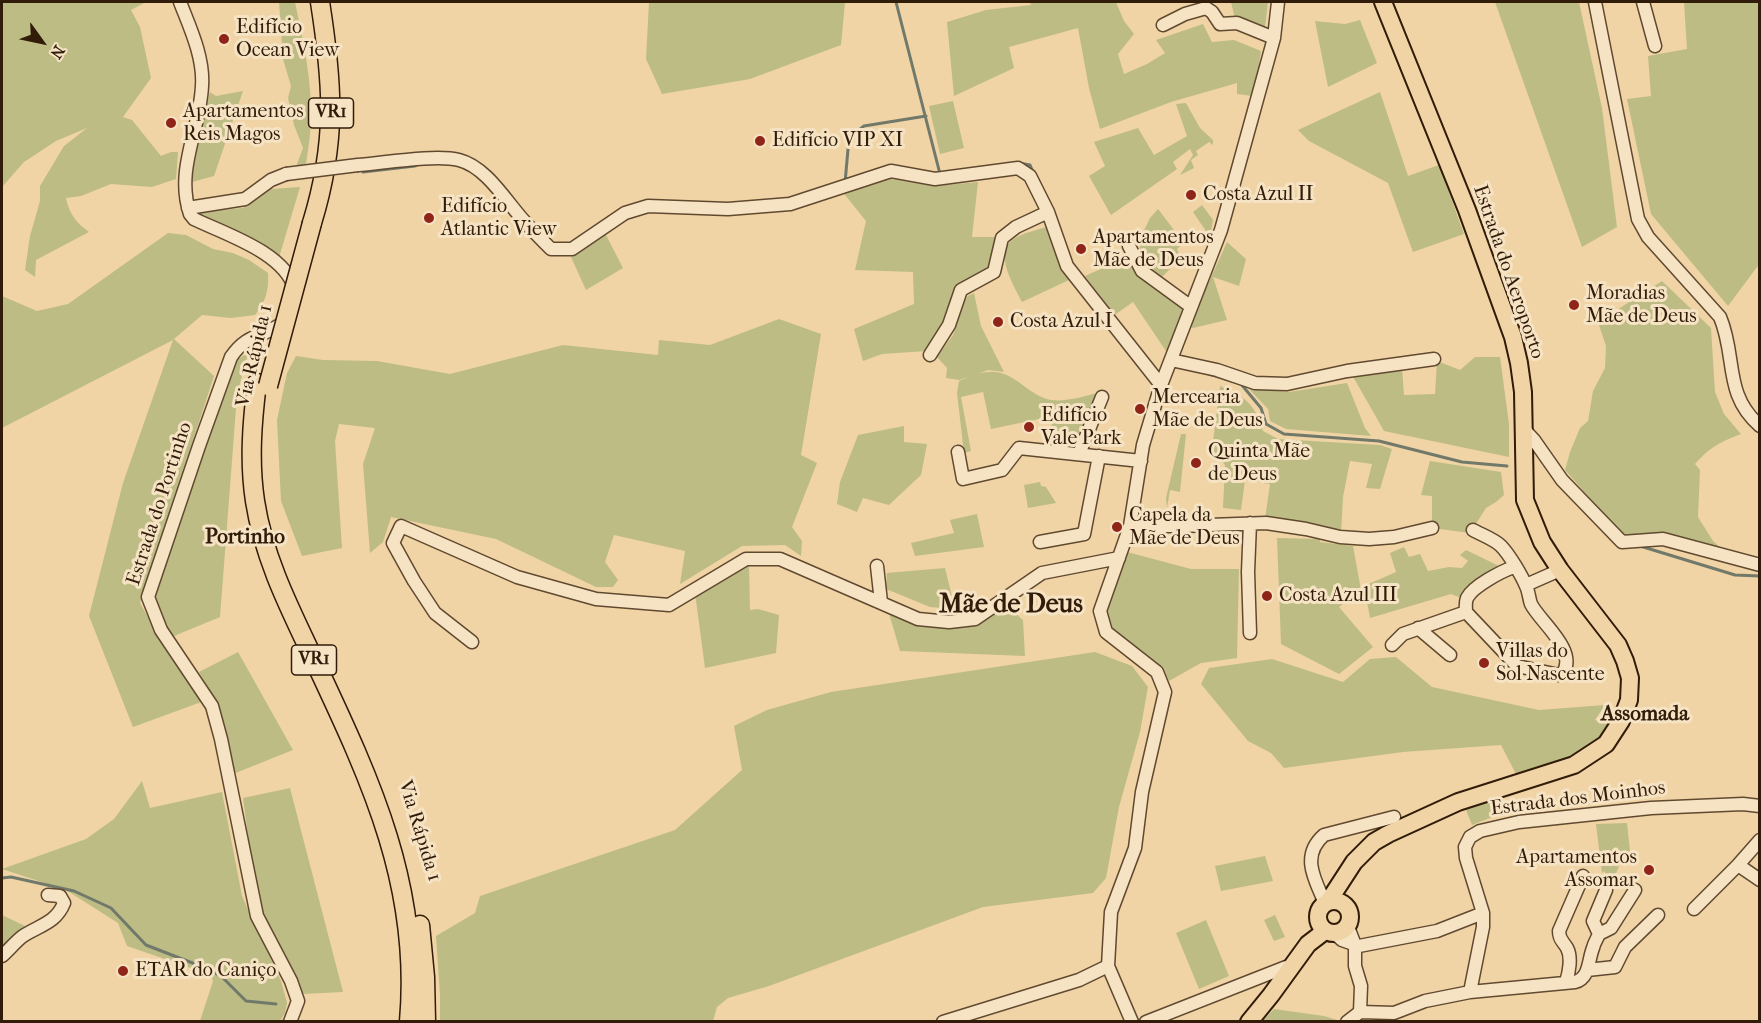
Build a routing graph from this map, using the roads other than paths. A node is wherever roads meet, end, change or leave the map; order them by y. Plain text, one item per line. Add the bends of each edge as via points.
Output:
1 (180, 2) edge
2 (309, 2) edge
3 (320, 2) edge
4 (1278, 2) edge
5 (1383, 2) edge
6 (1595, 2) edge
7 (1643, 2) edge
8 (1163, 25) dead end
9 (1274, 38) junction
10 (1654, 46) dead end
11 (188, 208) junction
12 (1048, 212) junction
13 (307, 221) junction
14 (1129, 246) dead end
15 (1190, 306) junction
16 (930, 355) dead end
17 (1434, 359) dead end
18 (1171, 360) junction
19 (1161, 385) junction
20 (1102, 397) dead end
21 (1760, 426) edge
22 (1522, 428) junction
23 (958, 452) dead end
24 (1079, 454) junction
25 (1099, 456) junction
26 (1141, 461) junction
27 (1250, 524) junction
28 (1130, 526) junction
29 (1432, 528) dead end
30 (1473, 530) dead end
31 (1040, 542) dead end
32 (1119, 558) junction
33 (1760, 565) edge
34 (877, 566) dead end
35 (1514, 567) junction
36 (1560, 570) junction
37 (1526, 585) junction
38 (880, 602) junction
39 (1466, 612) junction
40 (1418, 628) junction
41 (1250, 633) dead end
42 (472, 642) dead end
43 (1392, 645) dead end
44 (1449, 655) dead end
45 (1760, 806) edge
46 (1398, 822) junction
47 (1760, 840) edge
48 (1738, 865) junction
49 (1583, 876) dead end
50 (1760, 880) edge
51 (1606, 890) dead end
52 (1635, 890) dead end
53 (48, 895) dead end
54 (1694, 909) dead end
55 (1482, 913) junction
56 (1658, 915) dead end
57 (1333, 920) junction
58 (415, 930) junction
59 (1599, 934) junction
60 (1355, 945) junction
61 (2, 956) edge
62 (1108, 966) junction
63 (1355, 966) junction
64 (1284, 972) junction
65 (1585, 974) junction
66 (1566, 982) junction
67 (1470, 992) junction
68 (1360, 1012) junction
69 (945, 1021) edge
70 (290, 1022) edge
71 (409, 1022) edge
72 (426, 1022) edge
73 (1132, 1022) edge
74 (1146, 1022) edge
75 (1249, 1022) edge
76 (1347, 1022) edge

1 - 11 street via 200,58 202,79 185,165
2 - 13 highway, Via Rápida 1 / VR1 via 318,57 320,117
3 - 13 highway, Via Rápida 1 / VR1 via 329,55 331,123 325,173
4 - 9 street
5 - 22 main road, Estrada do Aeroporto via 1467,210 1512,337 1523,392
6 - 21 street via 1638,219 1648,237 1720,317 1727,333 1739,400 1748,416
7 - 10 street
8 - 9 street via 1206,8 1220,24 1237,23
9 - 15 street via 1221,230
11 - 12 street, bridge via 245,199 286,174 438,159 460,160 479,171 551,249 572,249 625,213 648,206 728,208 789,204 891,171 935,179 1018,168 1030,176
11 - 70 street, Estrada do Portinho via 195,219 257,248 287,272 295,287 297,304 290,317 273,331 252,336 231,357 148,597 161,630 212,706 257,916 298,1001
12 - 16 street via 1002,238 994,272 961,290 949,325
12 - 19 street via 1068,266
13 - 58 highway, Via Rápida 1 / VR1, bridge via 263,384 265,491 292,588 389,802 408,865
14 - 15 street via 1142,271
15 - 18 street
17 - 18 street via 1347,370 1287,384 1255,383
18 - 19 street
19 - 26 street
20 - 24 street
22 - 33 street via 1562,480 1622,542 1663,539
22 - 36 main road, Estrada do Aeroporto via 1525,500 1542,542
23 - 24 street via 963,479 1002,470 1019,448
24 - 25 street
25 - 26 street
25 - 31 street via 1084,534
26 - 28 street
27 - 28 street
27 - 29 street via 1369,539
27 - 41 street
28 - 32 street
30 - 35 street via 1501,546
32 - 38 street via 1042,573 975,619 918,619
32 - 62 street via 1100,610 1106,632 1157,672 1165,692 1142,792 1135,848 1112,912
34 - 38 street
35 - 37 street
35 - 39 street via 1471,591
36 - 37 street
36 - 46 main road, Estrada do Aeroporto via 1618,645 1625,661 1630,678 1629,700 1622,721 1606,744 1574,765
37 - 39 street via 1533,607 1562,646 1566,669 1559,675 1517,666
38 - 42 street via 780,559 746,560 669,605 596,599 517,578 401,526 393,543 414,581 435,613
39 - 40 street
40 - 43 street via 1398,637
40 - 44 street
45 - 55 street, Estrada dos Moinhos via 1651,808 1519,822 1480,831 1470,837 1465,847
46 - 57 main road, Estrada do Aeroporto via 1354,862
46 - 57 street via 1324,835 1318,840 1310,864
47 - 48 street
48 - 50 street
48 - 54 street
49 - 66 street via 1559,931 1569,957
51 - 59 street via 1593,921
52 - 59 street via 1611,928
53 - 61 street via 60,896 64,903 60,913 22,937
55 - 60 street via 1437,931
55 - 67 street via 1481,940
56 - 65 street via 1625,947 1615,968
57 - 60 street
57 - 63 street
57 - 64 main road, Estrada do Aeroporto
58 - 71 highway, Via Rápida 1 / VR1
58 - 72 highway, Via Rápida 1 / VR1 via 425,977
59 - 65 street
60 - 63 street
62 - 69 street via 1079,980
62 - 73 street
63 - 68 street via 1361,986
64 - 74 street
64 - 75 main road, Estrada do Aeroporto
65 - 66 street via 1580,980
66 - 67 street
67 - 68 street via 1425,1001 1394,1013
68 - 76 street

